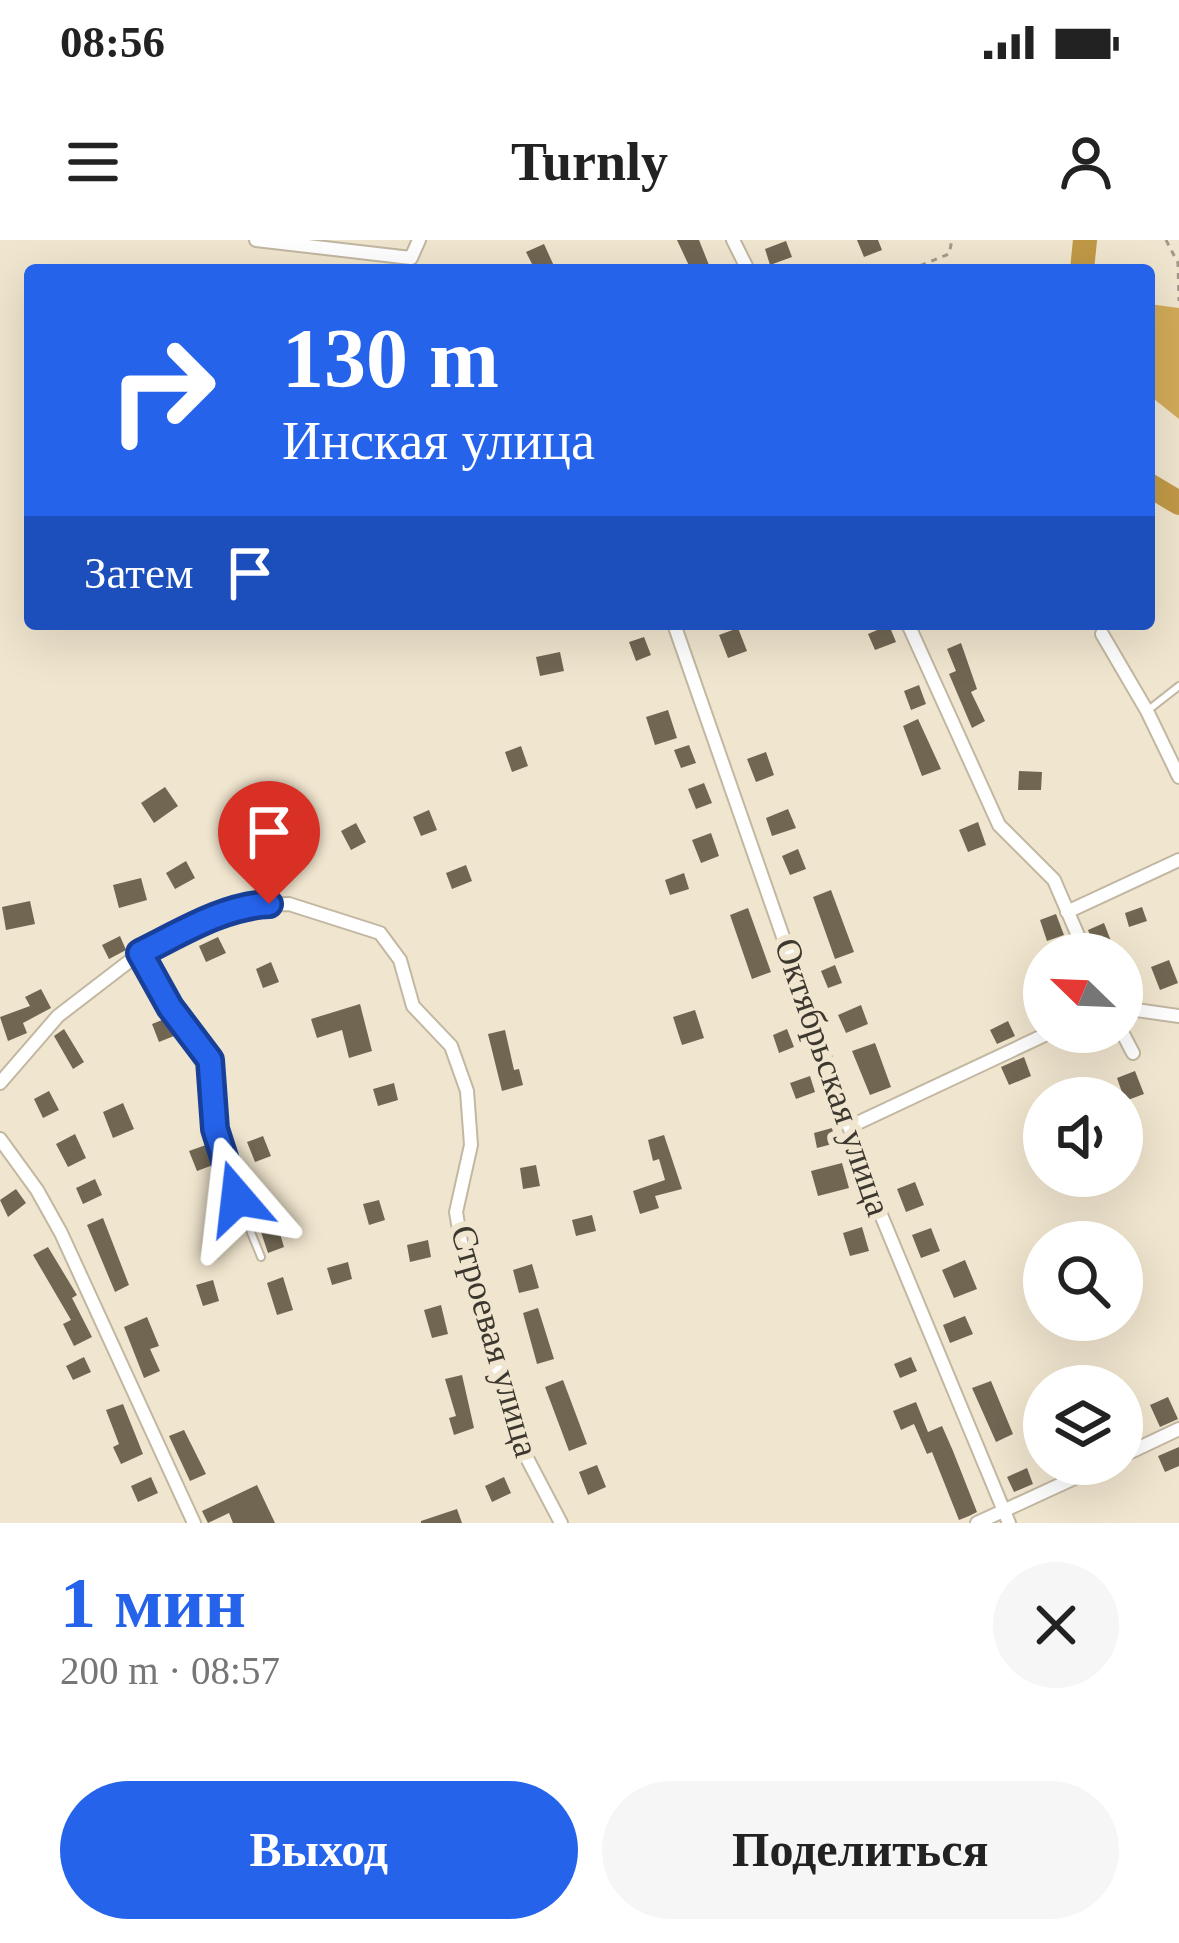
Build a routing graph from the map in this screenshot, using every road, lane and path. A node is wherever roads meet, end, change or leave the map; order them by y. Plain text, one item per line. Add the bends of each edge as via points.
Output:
1 (256, 240) edge
2 (419, 240) edge
3 (952, 240) edge
4 (1166, 240) edge
5 (411, 258) junction
6 (416, 264) edge
7 (924, 264) edge
8 (1179, 301) edge
9 (676, 630) edge
10 (911, 630) edge
11 (1102, 634) dead end
12 (1179, 686) edge
13 (1148, 711) junction
14 (1179, 777) edge
15 (1179, 860) edge
16 (1067, 913) junction
17 (1076, 933) edge
18 (140, 953) junction
19 (1143, 1011) edge
20 (1179, 1016) edge
21 (1023, 1045) edge
22 (0, 1084) edge
23 (849, 1127) junction
24 (0, 1139) edge
25 (261, 1257) dead end
26 (1179, 1429) edge
27 (1143, 1446) edge
28 (1067, 1485) edge
29 (1006, 1518) edge
30 (194, 1523) edge
31 (562, 1523) edge
32 (977, 1523) edge

1 - 5 street
2 - 5 street
3 - 7 path via 949,254
4 - 8 path via 1178,263
5 - 6 street
9 - 23 street, Октябрьская улица
10 - 16 street via 999,825 1054,880
11 - 13 street
12 - 13 lane
13 - 14 street
15 - 16 street
16 - 17 street
18 - 22 street, Строевая улица via 58,1016
18 - 25 lane via 210,1060 215,1129
18 - 31 street, Строевая улица via 245,905 289,904 380,933 400,961 413,1006 451,1046 467,1091 471,1145 456,1212 463,1254 518,1441
19 - 20 street
21 - 23 street
23 - 29 street, Октябрьская улица
24 - 30 street via 61,1233
26 - 27 street
28 - 29 street
29 - 32 street

